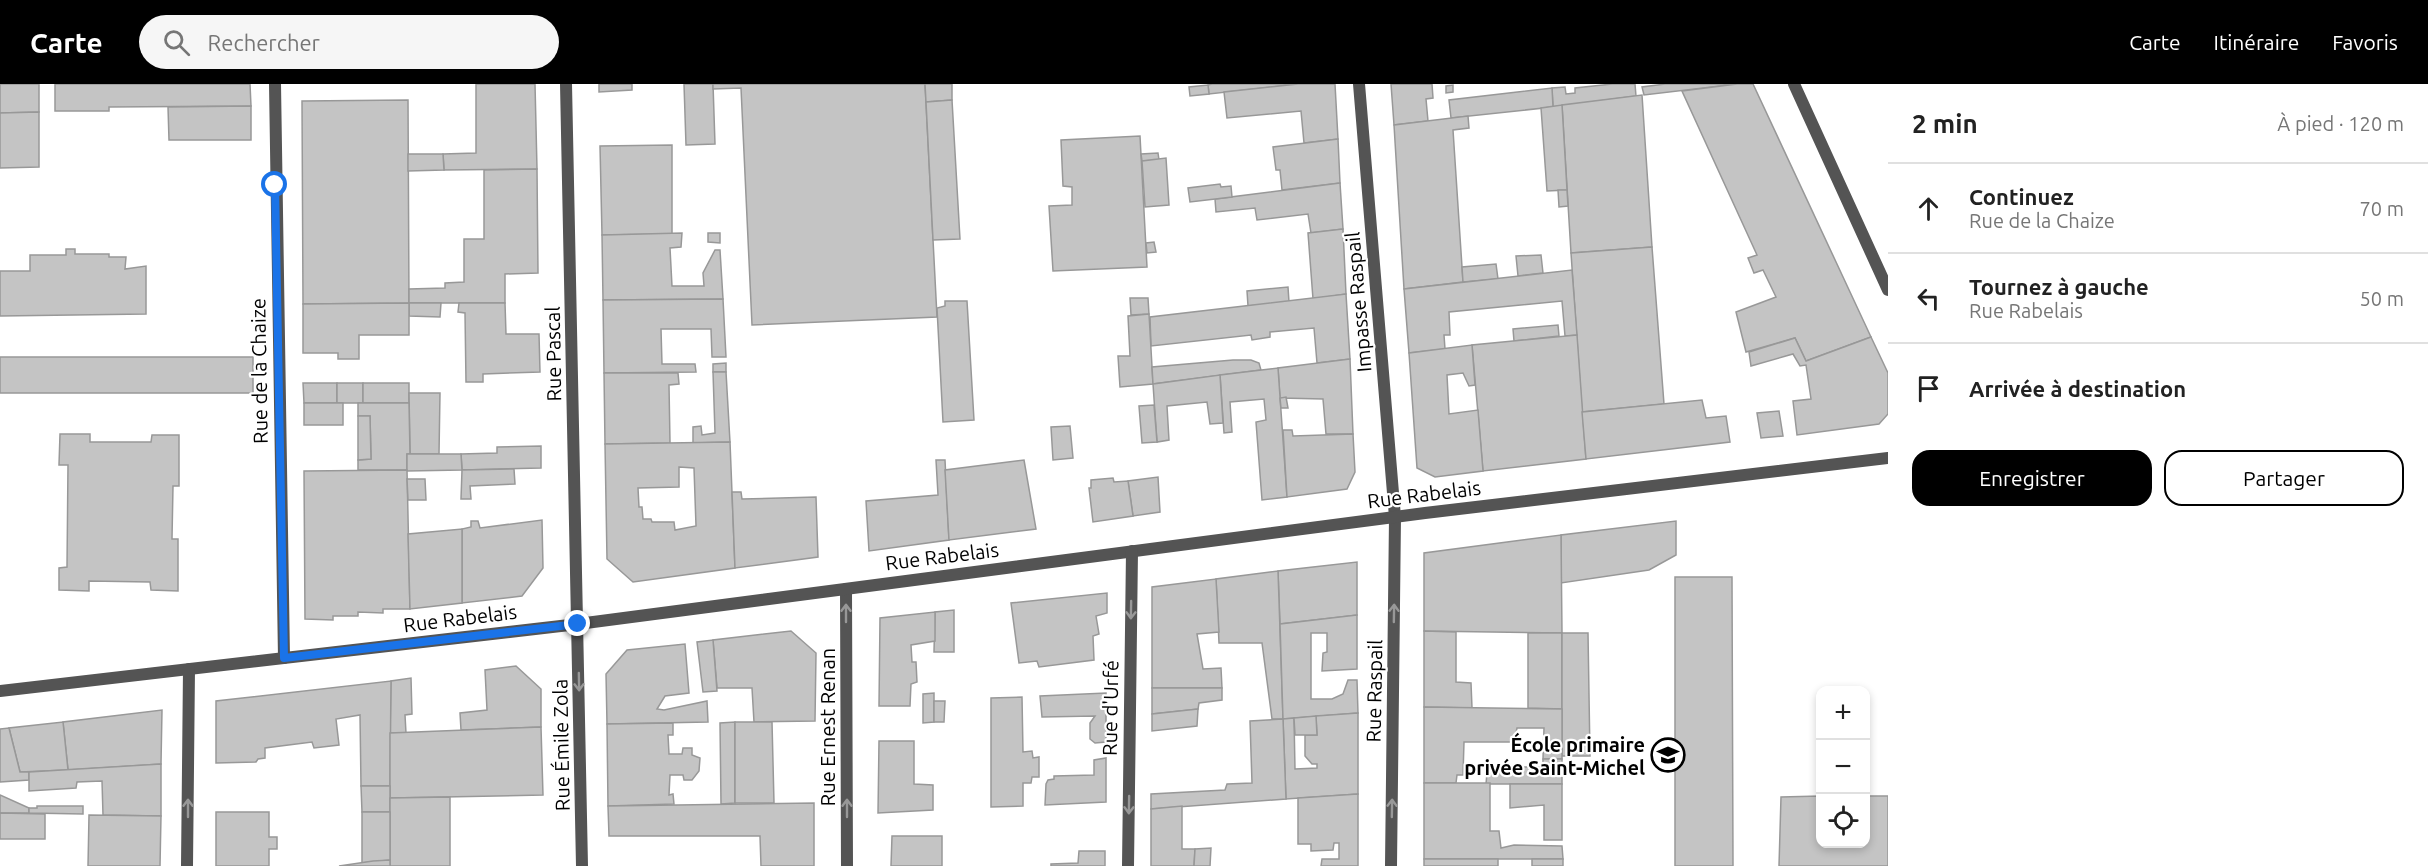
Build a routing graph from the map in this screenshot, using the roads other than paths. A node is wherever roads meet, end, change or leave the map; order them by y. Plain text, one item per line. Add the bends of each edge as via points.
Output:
1 (275, 84) edge
2 (566, 84) edge
3 (1359, 84) edge
4 (1794, 84) edge
5 (1888, 290) edge
6 (1888, 458) edge
7 (1395, 517) junction
8 (1131, 551) junction
9 (846, 589) junction
10 (578, 624) junction
11 (284, 658) junction
12 (189, 669) junction
13 (0, 691) edge
14 (187, 866) edge
15 (582, 866) edge
16 (847, 866) edge
17 (1128, 866) edge
18 (1391, 866) edge

1 - 11 street, Rue de la Chaize
2 - 10 street, Rue Pascal
3 - 7 street, Impasse Raspail
4 - 5 street
6 - 7 street, Rue Rabelais
7 - 8 street, Rue Rabelais
18 -> 7 street, Rue Raspail
8 - 9 street, Rue Rabelais
8 -> 17 street, Rue d'Urfé
9 - 10 street, Rue Rabelais
16 -> 9 street, Rue Ernest Renan
10 - 11 street, Rue Rabelais
10 -> 15 street, Rue Émile Zola
11 - 12 street, Rue Rabelais
12 - 13 street, Rue Rabelais
14 -> 12 street

